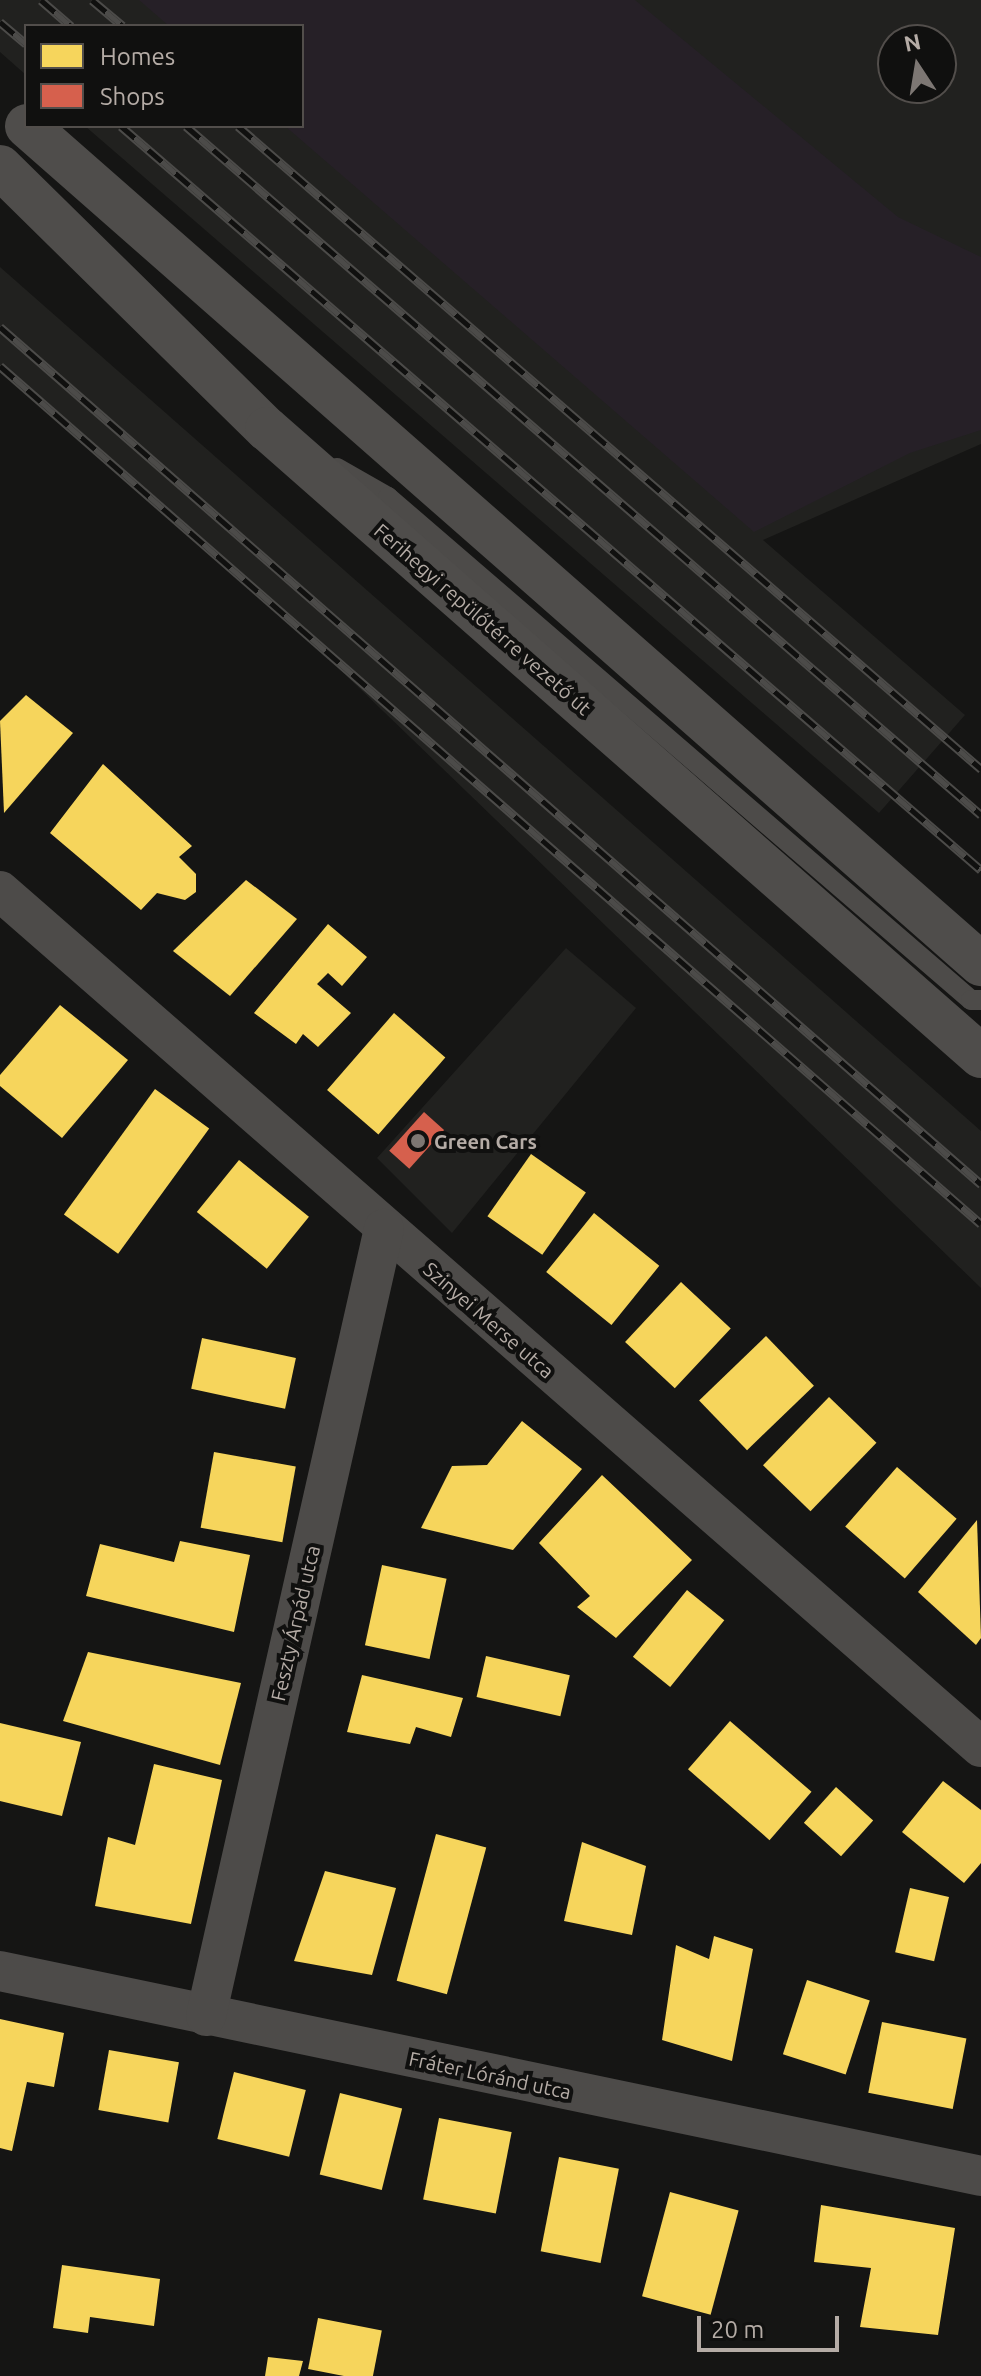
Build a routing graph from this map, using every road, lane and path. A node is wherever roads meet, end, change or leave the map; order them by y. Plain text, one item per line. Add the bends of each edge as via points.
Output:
1 (0, 103) edge
2 (24, 124) edge
3 (28, 128) edge
4 (0, 167) edge
5 (267, 429) junction
6 (0, 891) edge
7 (981, 964) edge
8 (981, 1000) edge
9 (981, 1056) edge
10 (384, 1229) junction
11 (981, 1747) edge
12 (0, 1971) edge
13 (206, 2016) junction
14 (981, 2176) edge

1 - 2 main road
3 - 7 main road
4 - 5 main road, Ferihegyi repülőtérre vezető út
5 - 8 lane via 388,497 971,1000
5 - 9 main road, Ferihegyi repülőtérre vezető út
6 - 10 street, Szinyei Merse utca
10 - 11 street, Szinyei Merse utca
10 - 13 street, Feszty Árpád utca
12 - 13 street, Fráter Lóránd utca
13 - 14 street, Fráter Lóránd utca

